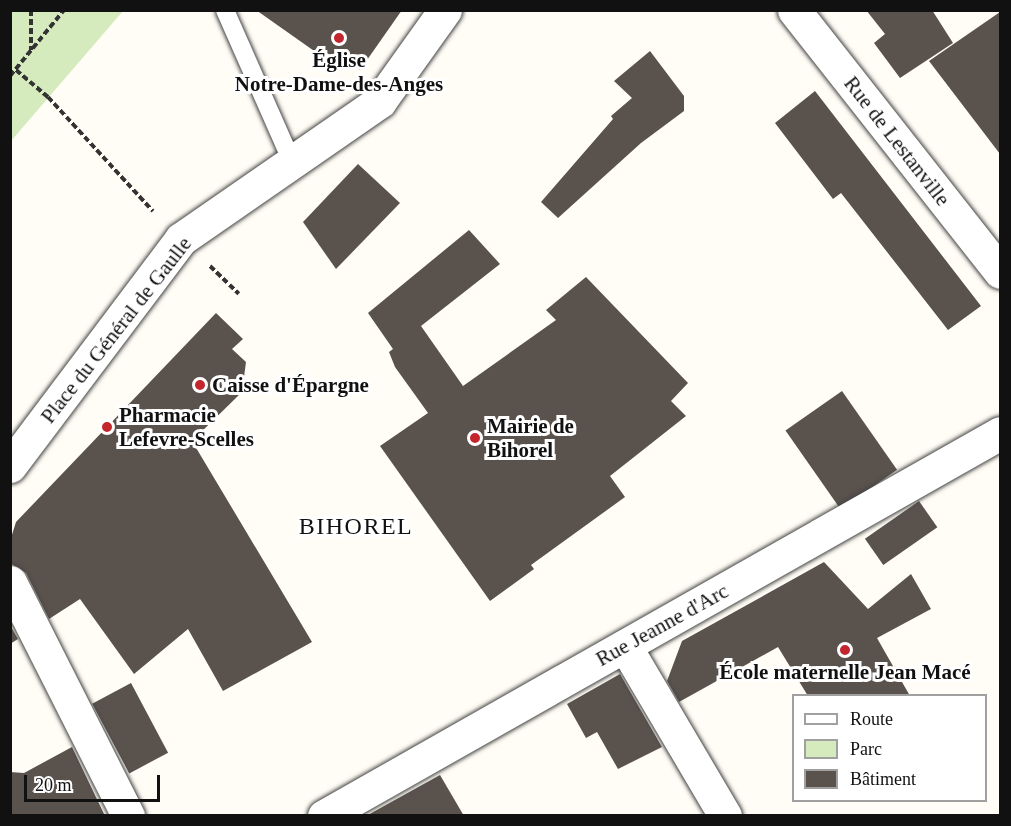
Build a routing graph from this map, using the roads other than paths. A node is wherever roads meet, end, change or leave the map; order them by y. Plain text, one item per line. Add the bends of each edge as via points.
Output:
1 (225, 10) edge
2 (445, 10) edge
3 (794, 10) edge
4 (292, 162) junction
5 (1000, 272) edge
6 (1000, 434) edge
7 (10, 466) edge
8 (10, 582) edge
9 (625, 646) junction
10 (128, 816) edge
11 (324, 816) edge
12 (725, 816) edge

1 - 4 lane
2 - 4 street, Place du Général de Gaulle via 381,101
3 - 5 street, Rue de Lestanville
4 - 7 street, Place du Général de Gaulle via 181,238
6 - 9 street, Rue Jeanne d'Arc
8 - 10 street
9 - 11 street, Rue Jeanne d'Arc
9 - 12 street

